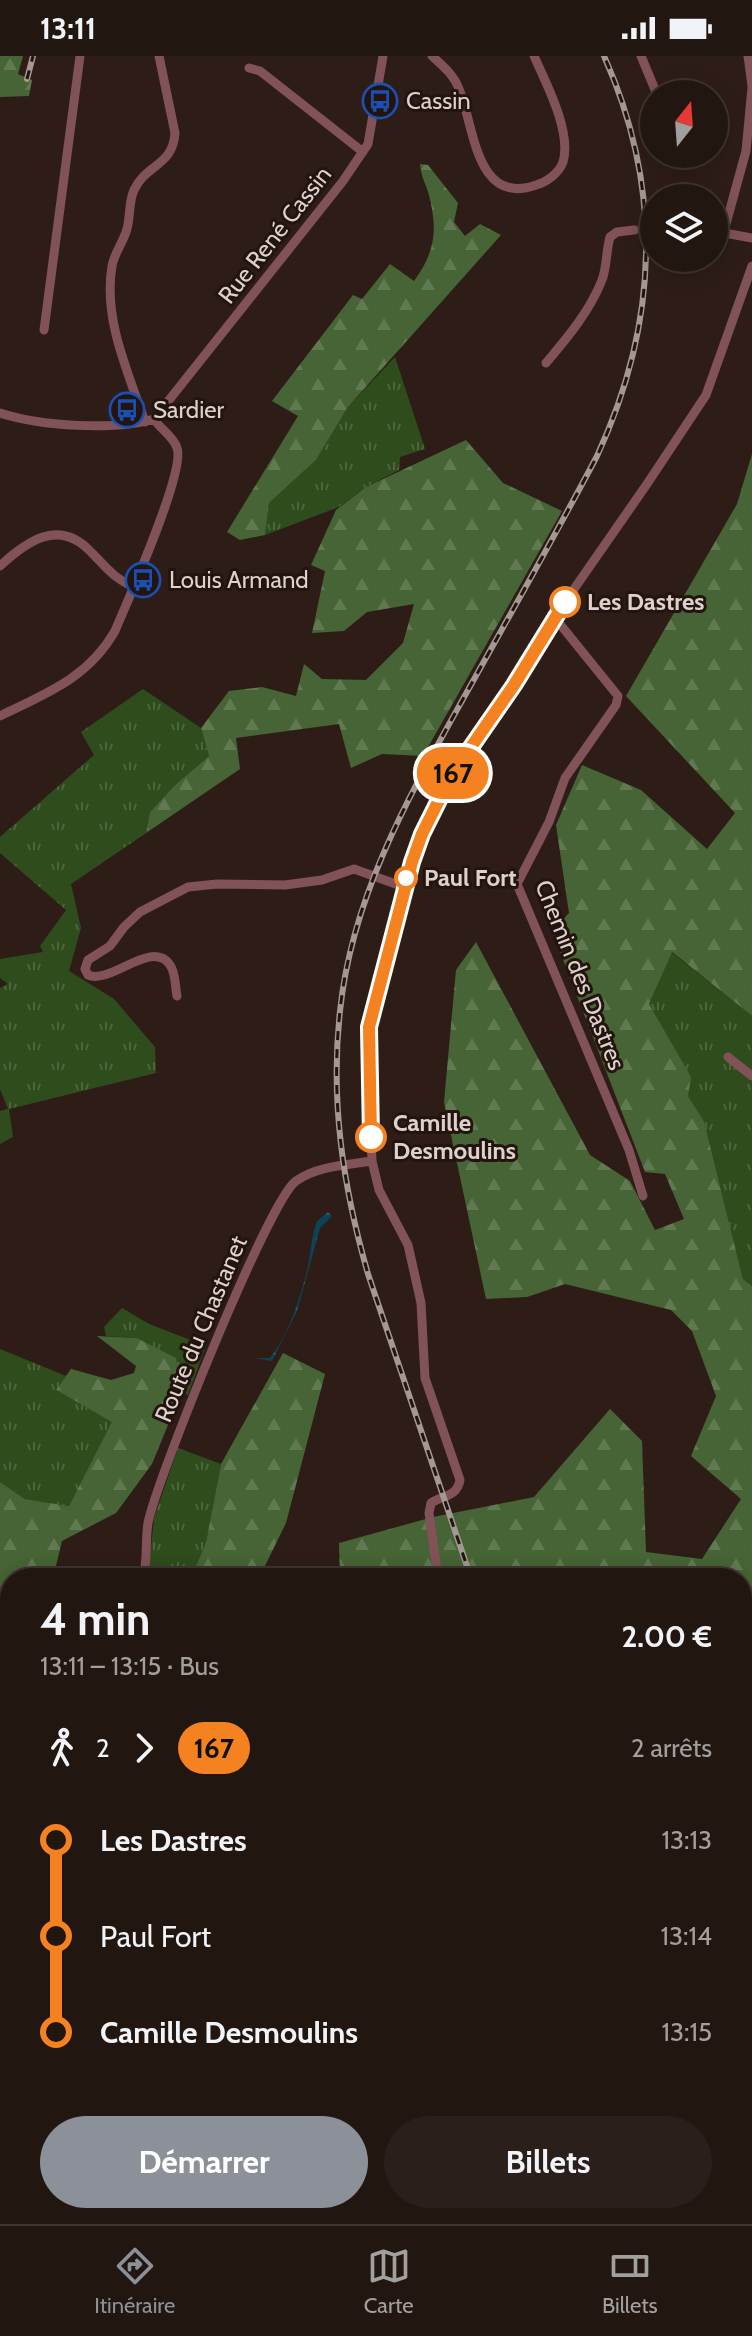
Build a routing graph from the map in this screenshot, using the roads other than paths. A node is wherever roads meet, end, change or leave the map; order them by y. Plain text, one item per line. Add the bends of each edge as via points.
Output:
1 (80, 56) edge
2 (159, 56) edge
3 (383, 56) edge
4 (432, 56) edge
5 (534, 56) edge
6 (641, 56) edge
7 (748, 56) edge
8 (249, 68) dead end
9 (651, 80) edge
10 (752, 87) edge
11 (363, 152) junction
12 (728, 204) edge
13 (634, 230) tunnel mouth
14 (728, 233) edge
15 (752, 238) edge
16 (752, 266) edge
17 (44, 330) dead end
18 (546, 363) dead end
19 (0, 413) edge
20 (150, 420) junction
21 (0, 566) edge
22 (134, 587) junction
23 (555, 618) junction
24 (0, 716) edge
25 (404, 887) junction
26 (177, 996) dead end
27 (728, 1057) dead end
28 (752, 1076) edge
29 (372, 1161) junction
30 (643, 1196) dead end
31 (144, 1568) edge
32 (437, 1568) edge

1 - 17 street
2 - 20 street via 175,145 133,191 127,232 112,265 110,299
3 - 11 street, Rue René Cassin
4 - 5 street via 459,88 480,162 500,183 520,189 554,176 563,163 566,142
6 - 9 street
7 - 10 street
8 - 11 street via 260,71
10 - 12 street via 746,151
11 - 20 street, Rue René Cassin via 165,408
13 - 18 street via 610,237 595,297
14 - 15 street
16 - 23 street via 706,395
19 - 20 street via 56,424
20 - 22 street via 176,445 178,459 169,500
21 - 22 street via 38,537 66,536 91,551 111,575
22 - 24 street via 104,650 68,683
23 - 25 street via 451,776 422,834
23 - 30 street, Chemin des Dastres via 618,696 565,778 517,884 629,1150
25 - 26 street via 354,869 285,885 188,887 140,912 110,946 88,960 85,969 96,978 160,957 173,969
25 - 29 street via 369,1027
27 - 28 street
29 - 31 street, Route du Chastanet via 317,1169 293,1182 278,1204 174,1446 148,1522
29 - 32 street via 379,1190 408,1245 421,1303 425,1378 460,1480 454,1494 431,1503

